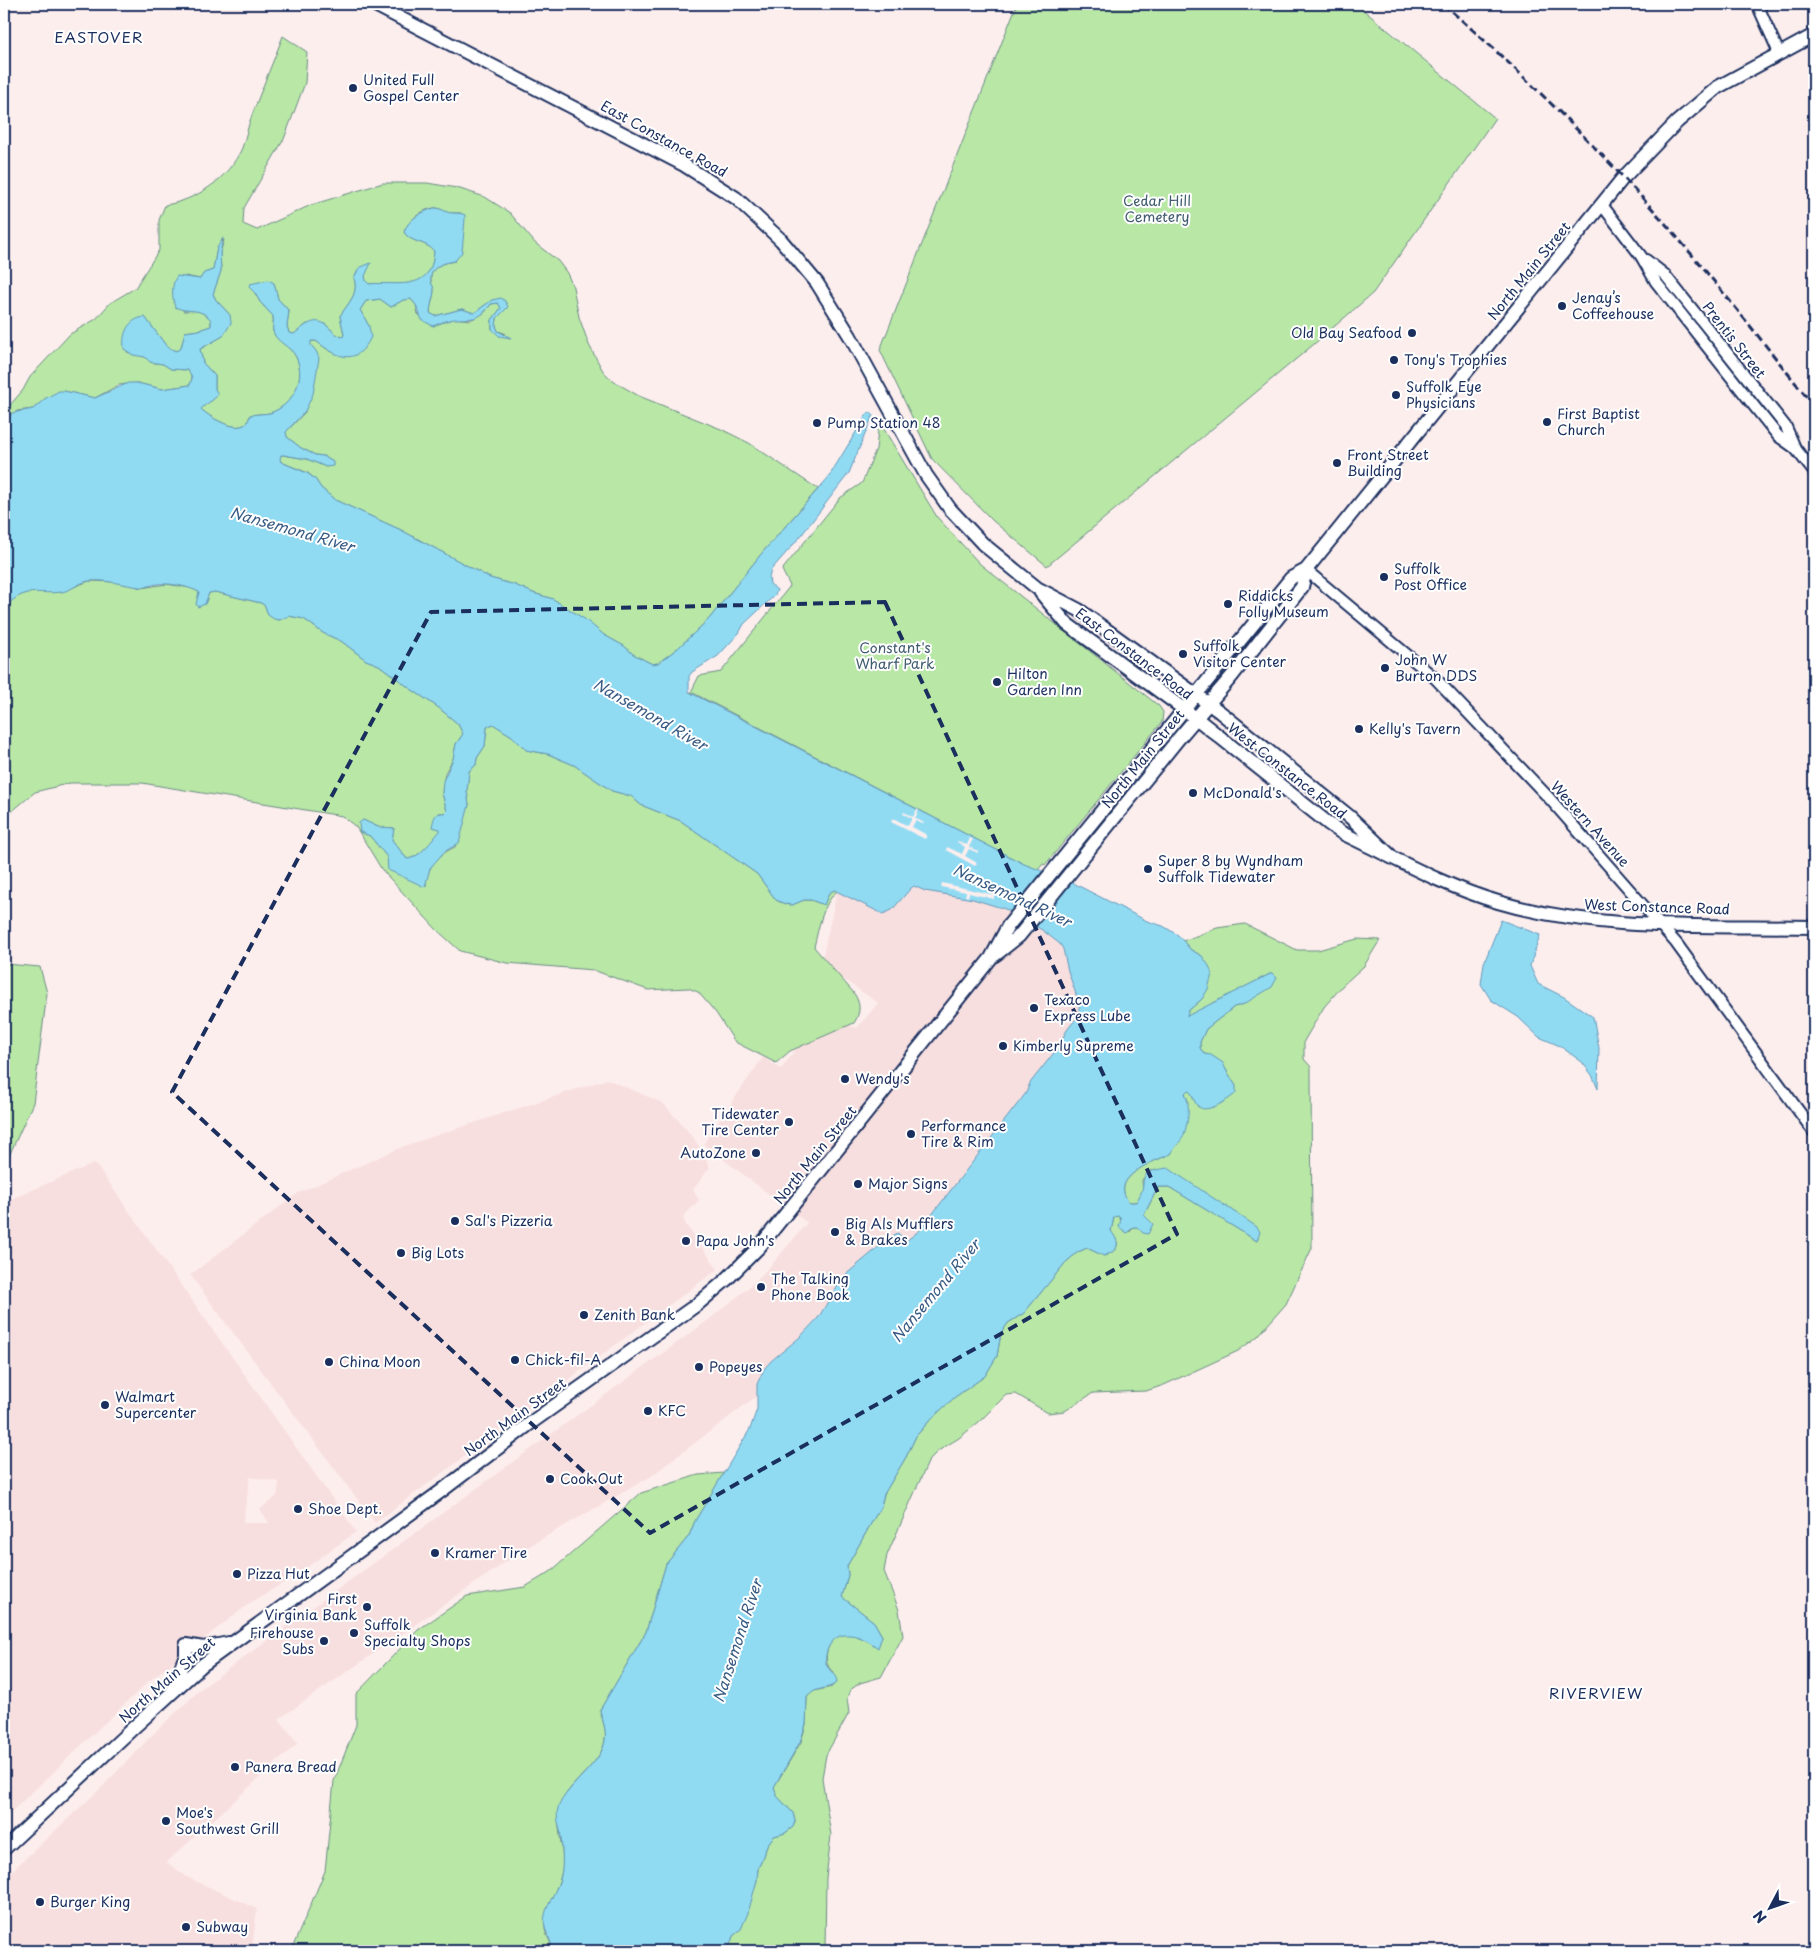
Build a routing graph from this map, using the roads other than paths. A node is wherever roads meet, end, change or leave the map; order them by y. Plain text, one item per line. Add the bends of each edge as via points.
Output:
1 (373, 4) edge
2 (1757, 4) edge
3 (1814, 35) edge
4 (1779, 53) junction
5 (1602, 205) junction
6 (1814, 472) edge
7 (1306, 570) junction
8 (1037, 588) junction
9 (1195, 695) junction
10 (1208, 704) junction
11 (1184, 710) junction
12 (1196, 718) junction
13 (1391, 856) junction
14 (1660, 924) junction
15 (1814, 926) edge
16 (992, 958) junction
17 (1814, 1132) edge
18 (238, 1639) junction
19 (171, 1693) junction
20 (4, 1849) edge

1 - 8 main road, East Constance Road via 684,165 736,198 759,218 802,263 835,308 912,453 941,496 983,544
2 - 4 street
3 - 4 main road, North Main Street
4 - 5 main road, North Main Street via 1708,94 1623,178
5 - 6 street, Prentis Street via 1642,256 1656,282 1760,414 1778,436 1796,448
5 - 7 main road, North Main Street
7 - 9 main road, North Main Street via 1291,578
7 - 10 main road, North Main Street via 1302,587
7 - 14 street, Western Avenue via 1454,697 1550,799
8 - 9 main road, East Constance Road via 1079,610
8 - 11 main road, East Constance Road via 1067,624
9 - 10 main road, East Constance Road
9 - 11 main road, North Main Street
10 - 12 main road, North Main Street
10 - 13 main road, West Constance Road via 1350,817
11 - 12 main road, East Constance Road
11 - 16 main road, North Main Street via 1013,920
12 - 13 main road, West Constance Road via 1329,824
12 - 16 main road, North Main Street via 1019,936
13 - 14 main road, West Constance Road via 1451,886 1522,909 1591,921
14 - 15 main road, West Constance Road
14 - 17 street, Western Avenue
16 - 18 main road, North Main Street via 770,1234 726,1280 699,1303
18 - 19 main road, North Main Street
18 - 19 main road via 203,1648 186,1645 186,1655
19 - 20 main road, North Main Street

